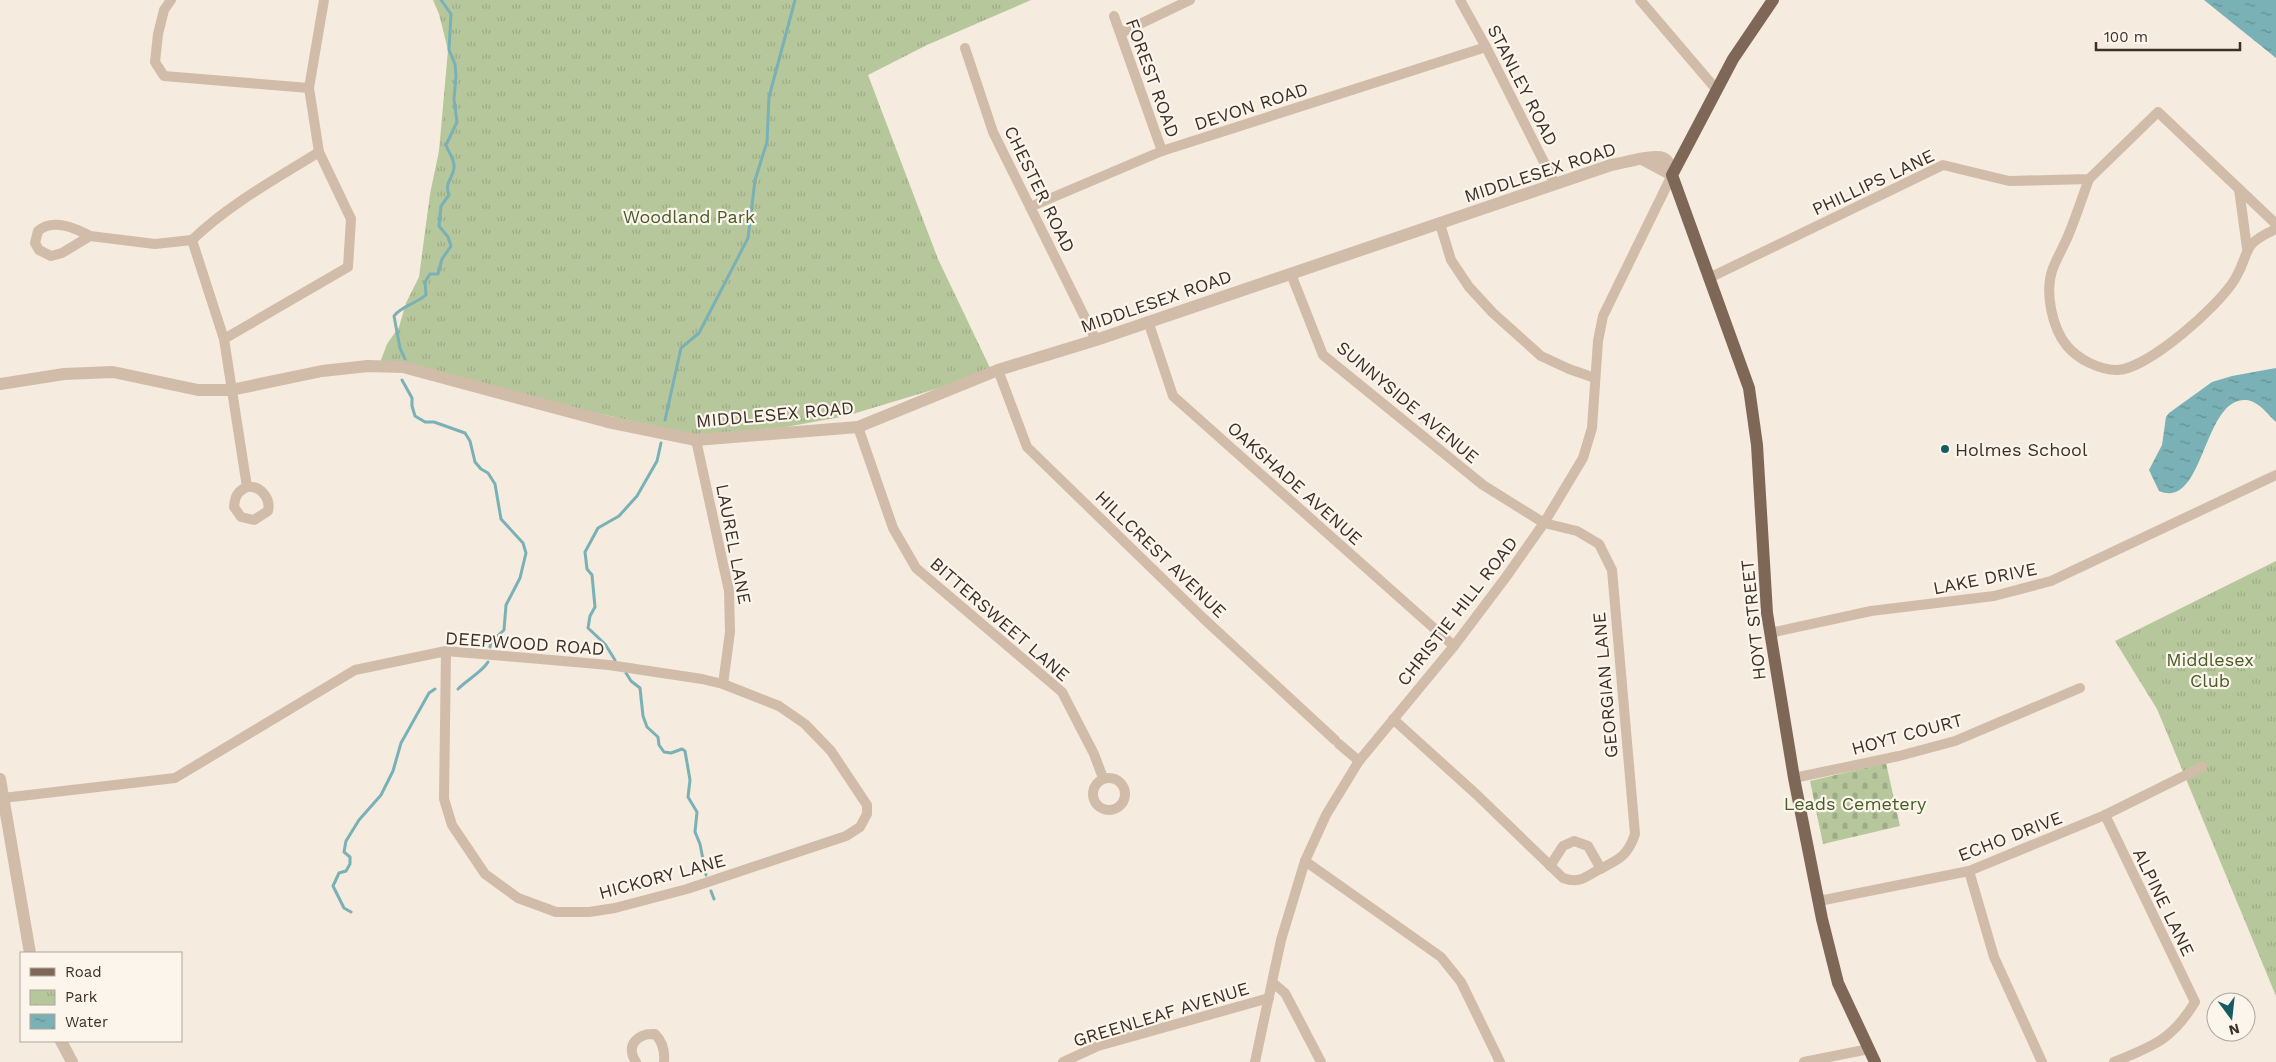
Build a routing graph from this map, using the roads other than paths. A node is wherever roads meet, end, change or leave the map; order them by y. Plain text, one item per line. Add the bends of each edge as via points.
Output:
1 (171, 0) edge
2 (324, 0) edge
3 (1190, 0) edge
4 (1460, 0) edge
5 (1640, 0) edge
6 (1773, 0) edge
7 (1114, 16) dead end
8 (1120, 32) junction
9 (1486, 47) junction
10 (965, 48) dead end
11 (309, 88) junction
12 (1716, 89) junction
13 (1162, 151) junction
14 (319, 152) junction
15 (1672, 174) junction
16 (2089, 179) junction
17 (1555, 184) junction
18 (2239, 189) junction
19 (1030, 207) junction
20 (1440, 224) junction
21 (2276, 224) edge
22 (2276, 230) edge
23 (90, 236) junction
24 (192, 240) junction
25 (2247, 248) junction
26 (1291, 274) junction
27 (1709, 278) junction
28 (1148, 321) junction
29 (224, 339) junction
30 (1096, 340) junction
31 (998, 370) junction
32 (1594, 378) junction
33 (0, 384) edge
34 (231, 390) junction
35 (858, 427) junction
36 (696, 440) junction
37 (2276, 475) edge
38 (247, 487) dead end
39 (1544, 523) junction
40 (1770, 633) junction
41 (1454, 646) junction
42 (446, 651) junction
43 (723, 684) junction
44 (2080, 688) dead end
45 (1393, 719) junction
46 (1359, 761) junction
47 (2202, 767) dead end
48 (0, 778) edge
49 (1104, 778) dead end
50 (1794, 778) junction
51 (3, 798) junction
52 (867, 814) joint
53 (2105, 815) junction
54 (1305, 861) junction
55 (1550, 866) junction
56 (1601, 869) junction
57 (1970, 871) junction
58 (1819, 901) junction
59 (30, 952) edge
60 (1273, 983) junction
61 (1269, 998) junction
62 (62, 1042) edge
63 (1869, 1049) junction
64 (72, 1062) edge
65 (636, 1062) edge
66 (664, 1062) edge
67 (1063, 1062) edge
68 (1255, 1062) edge
69 (1321, 1062) edge
70 (1500, 1062) edge
71 (1804, 1062) edge
72 (1875, 1062) edge
73 (2042, 1062) edge
74 (2114, 1062) edge

1 - 11 street via 164,10 155,62 164,76
2 - 11 street
3 - 8 street
4 - 9 street, STANLEY ROAD
5 - 12 street
6 - 12 main road
7 - 8 street, FOREST ROAD
8 - 13 street, FOREST ROAD
9 - 13 street, DEVON ROAD
9 - 17 street, STANLEY ROAD
10 - 19 street, CHESTER ROAD via 993,132
11 - 14 street
12 - 15 main road
13 - 19 street, DEVON ROAD
14 - 24 street via 208,224
14 - 29 street via 351,219 348,267
15 - 17 street, MIDDLESEX ROAD via 1642,159 1611,165
15 - 27 main road, HOYT STREET
15 - 32 street, CHRISTIE HILL ROAD via 1603,316
16 - 18 street via 2158,112
16 - 25 street via 2052,272 2050,309 2056,329 2067,346 2088,363 2118,370 2150,358 2198,322 2235,279
16 - 27 street, PHILLIPS LANE via 2010,181 1943,164
17 - 20 street, MIDDLESEX ROAD
18 - 21 street
18 - 25 street
19 - 30 street, CHESTER ROAD
20 - 26 street, MIDDLESEX ROAD
20 - 32 street via 1451,260 1469,287 1493,313 1541,356 1568,370
22 - 25 street via 2260,236
23 - 23 street via 57,256 45,254 35,243 38,231 49,225 67,226
23 - 24 street via 155,244
24 - 29 street
26 - 28 street, MIDDLESEX ROAD
26 - 39 street, SUNNYSIDE AVENUE via 1323,355 1483,485
27 - 40 main road, HOYT STREET via 1745,374 1752,404
28 - 30 street, MIDDLESEX ROAD
28 - 41 street, OAKSHADE AVENUE via 1173,396
29 - 34 street
30 - 31 street, MIDDLESEX ROAD
31 - 35 street, MIDDLESEX ROAD
31 - 46 street, HILLCREST AVENUE via 1027,447 1203,618
32 - 39 street, CHRISTIE HILL ROAD via 1592,428 1583,458
33 - 34 street, MIDDLESEX ROAD via 64,374 113,372 198,390
34 - 36 street, MIDDLESEX ROAD via 322,371 368,366 403,367 608,422
34 - 38 street
35 - 36 street, MIDDLESEX ROAD
35 - 49 street, BITTERSWEET LANE via 893,528 916,568 1062,692
36 - 43 street, LAUREL LANE via 730,591 730,632
37 - 40 street, LAKE DRIVE via 2051,581 1994,596 1871,611
39 - 41 street, CHRISTIE HILL ROAD
39 - 56 street, GEORGIAN LANE via 1577,531 1599,544 1612,570 1635,835 1620,859
40 - 50 main road, HOYT STREET
41 - 45 street, CHRISTIE HILL ROAD
42 - 43 street, DEEPWOOD ROAD via 608,665
42 - 51 street, DEEPWOOD ROAD via 355,670 175,778
42 - 52 street, HICKORY LANE via 444,799 452,825 485,874 518,898 556,912 589,912 644,902 846,836 860,827
43 - 52 street, DEEPWOOD ROAD via 779,706 805,724 831,751 851,780 867,805
44 - 50 street, HOYT COURT via 1955,741
45 - 46 street, CHRISTIE HILL ROAD
45 - 55 street, GEORGIAN LANE
46 - 54 street, CHRISTIE HILL ROAD via 1326,815
47 - 53 street, ECHO DRIVE
48 - 51 street
50 - 58 main road, HOYT STREET
51 - 59 street
53 - 57 street, ECHO DRIVE
53 - 74 street, ALPINE LANE via 2195,1002 2183,1021 2160,1042
54 - 60 street, CHRISTIE HILL ROAD via 1281,940
54 - 70 street via 1441,957 1461,982
55 - 56 street, GEORGIAN LANE via 1573,882 1582,881
55 - 56 street via 1563,846 1574,841 1588,846
57 - 58 street, ECHO DRIVE
57 - 73 street via 1994,957
58 - 63 main road, HOYT STREET via 1838,982
60 - 61 street, CHRISTIE HILL ROAD
60 - 69 street via 1285,994
61 - 67 street, GREENLEAF AVENUE via 1098,1046
61 - 68 street, CHRISTIE HILL ROAD
62 - 64 street
63 - 71 street
63 - 72 main road, HOYT STREET
65 - 66 street via 632,1046 637,1038 648,1033 659,1038

